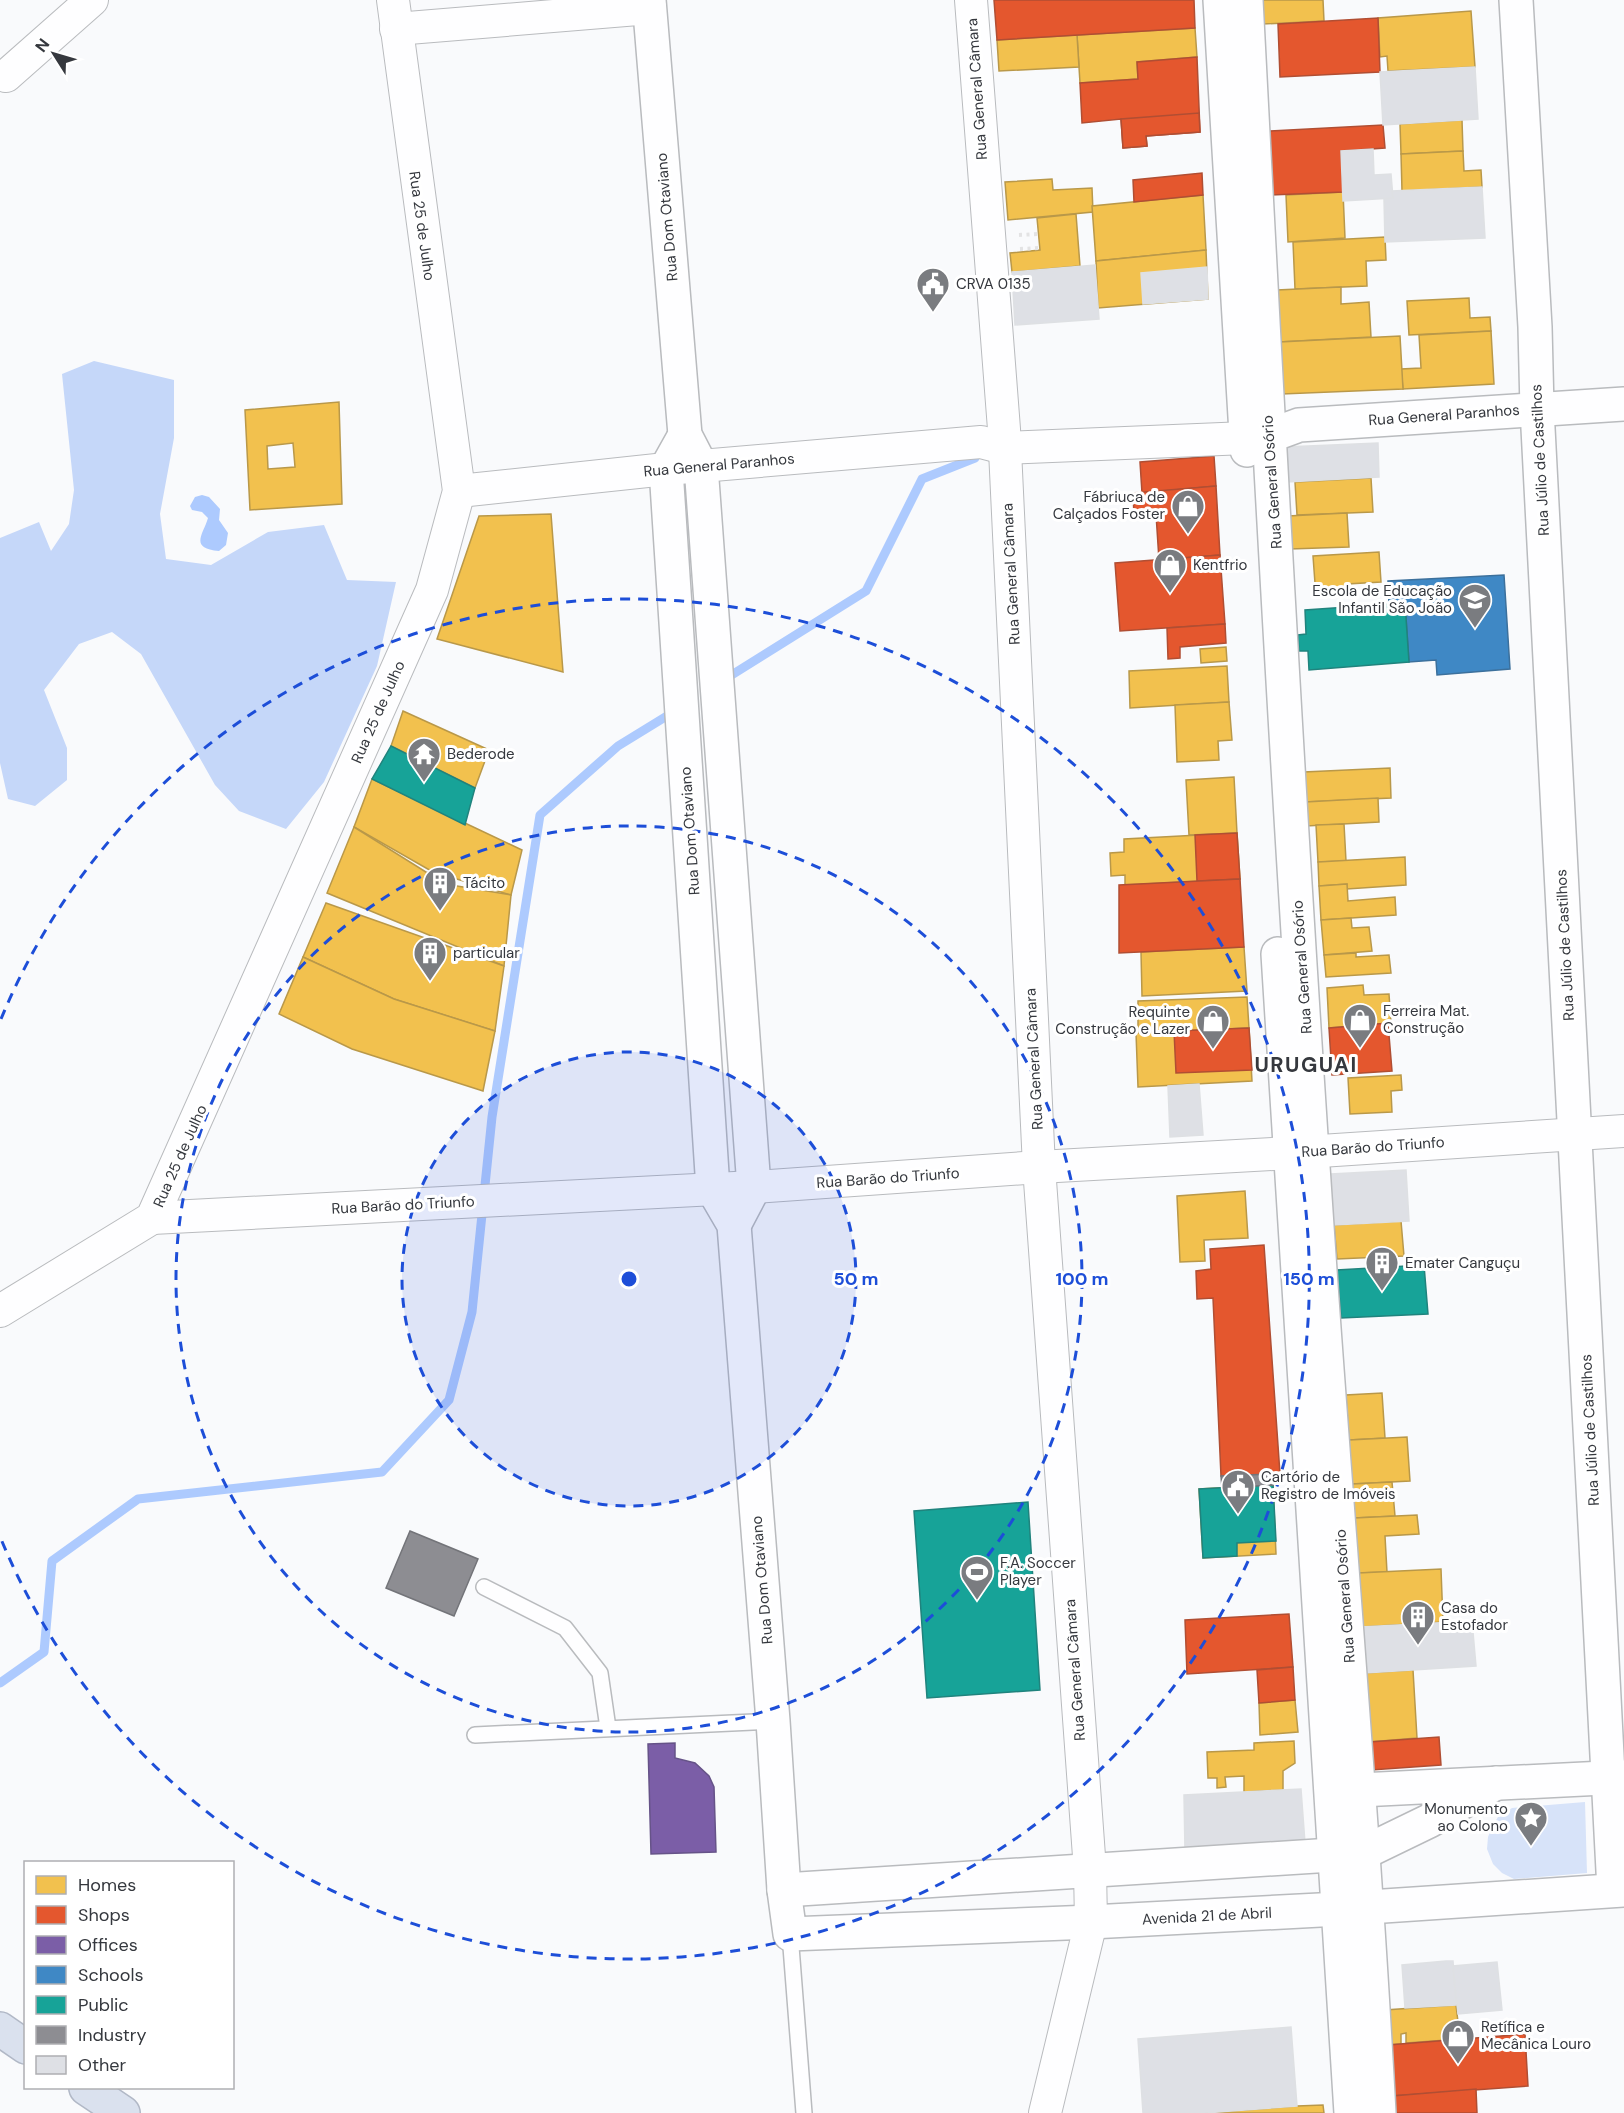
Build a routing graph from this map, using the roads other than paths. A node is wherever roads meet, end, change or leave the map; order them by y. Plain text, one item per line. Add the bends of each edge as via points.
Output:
1 (92, 0) edge
2 (970, 0) edge
3 (1220, 0) edge
4 (1246, 0) edge
5 (1516, 0) edge
6 (650, 4) edge
7 (394, 14) edge
8 (6, 76) dead end
9 (1624, 404) edge
10 (1537, 409) junction
11 (1257, 427) junction
12 (685, 435) junction
13 (996, 440) junction
14 (701, 466) junction
15 (666, 469) junction
16 (459, 491) junction
17 (715, 653) junction
18 (678, 657) junction
19 (693, 873) junction
20 (730, 873) junction
21 (1624, 1131) edge
22 (1574, 1134) junction
23 (1302, 1152) junction
24 (1040, 1167) junction
25 (754, 1187) junction
26 (713, 1189) junction
27 (152, 1218) junction
28 (734, 1226) junction
29 (0, 1311) edge
30 (484, 1587) dead end
31 (773, 1721) junction
32 (608, 1728) junction
33 (475, 1735) dead end
34 (1616, 1777) edge
35 (1496, 1783) junction
36 (1359, 1790) junction
37 (1349, 1854) junction
38 (1090, 1870) junction
39 (784, 1890) junction
40 (1619, 1890) edge
41 (1353, 1908) junction
42 (1091, 1922) junction
43 (790, 1934) junction
44 (0, 2029) edge
45 (24, 2046) edge
46 (87, 2089) edge
47 (123, 2113) edge
48 (804, 2113) edge
49 (1045, 2113) edge
50 (1351, 2113) edge
51 (1379, 2113) edge

1 - 8 street
2 - 13 street, Rua General Câmara
3 - 11 street, Rua General Osório
4 - 11 street, Rua General Osório
5 - 10 street, Rua Júlio de Castilhos
6 - 7 street
6 - 12 street, Rua Dom Otaviano
7 - 16 street, Rua 25 de Julho
9 - 10 street, Rua General Paranhos
10 - 11 street, Rua General Paranhos
10 - 22 street, Rua Júlio de Castilhos
11 - 13 street, Rua General Paranhos
11 - 23 street, Rua General Osório
12 - 14 street, Rua Dom Otaviano
12 - 15 street
13 - 14 street, Rua General Paranhos
13 - 24 street, Rua General Câmara
14 - 15 street, Rua General Paranhos
14 - 17 street, Rua Dom Otaviano
15 - 16 street, Rua General Paranhos
15 - 18 street, Rua Dom Otaviano
16 - 27 street, Rua 25 de Julho via 432,590
17 - 18 street
17 - 20 street, Rua Dom Otaviano
18 - 19 street, Rua Dom Otaviano
19 - 20 street
19 - 26 street, Rua Dom Otaviano
20 - 25 street, Rua Dom Otaviano
21 - 22 street, Rua Barão do Triunfo
22 - 23 street, Rua Barão do Triunfo
22 - 34 street, Rua Júlio de Castilhos
23 - 24 street, Rua Barão do Triunfo
23 - 36 street, Rua General Osório via 1324,1326
23 - 37 street, Rua General Osório
24 - 25 street, Rua Barão do Triunfo
24 - 38 street, Rua General Câmara
25 - 26 street, Rua Barão do Triunfo
25 - 28 street
26 - 27 street, Rua Barão do Triunfo
26 - 28 street, Rua Dom Otaviano
27 - 29 street, Rua 25 de Julho
28 - 31 street, Rua Dom Otaviano
30 - 32 lane via 565,1628 600,1672
31 - 32 lane
31 - 39 street, Rua Dom Otaviano
32 - 33 lane
34 - 35 street
34 - 40 street, Rua Júlio de Castilhos
35 - 36 street
35 - 37 street via 1429,1821
36 - 37 street, Rua General Osório
37 - 38 street
37 - 41 street, Rua General Osório
38 - 39 street
38 - 42 street, Rua General Câmara
39 - 43 street, Rua Dom Otaviano
40 - 41 street, Avenida 21 de Abril
41 - 42 street, Avenida 21 de Abril
41 - 50 street, Rua General Osório
41 - 51 street, Rua General Osório
42 - 43 street, Avenida 21 de Abril
42 - 49 street, Rua General Câmara
43 - 48 lane
44 - 45 highway
46 - 47 highway

